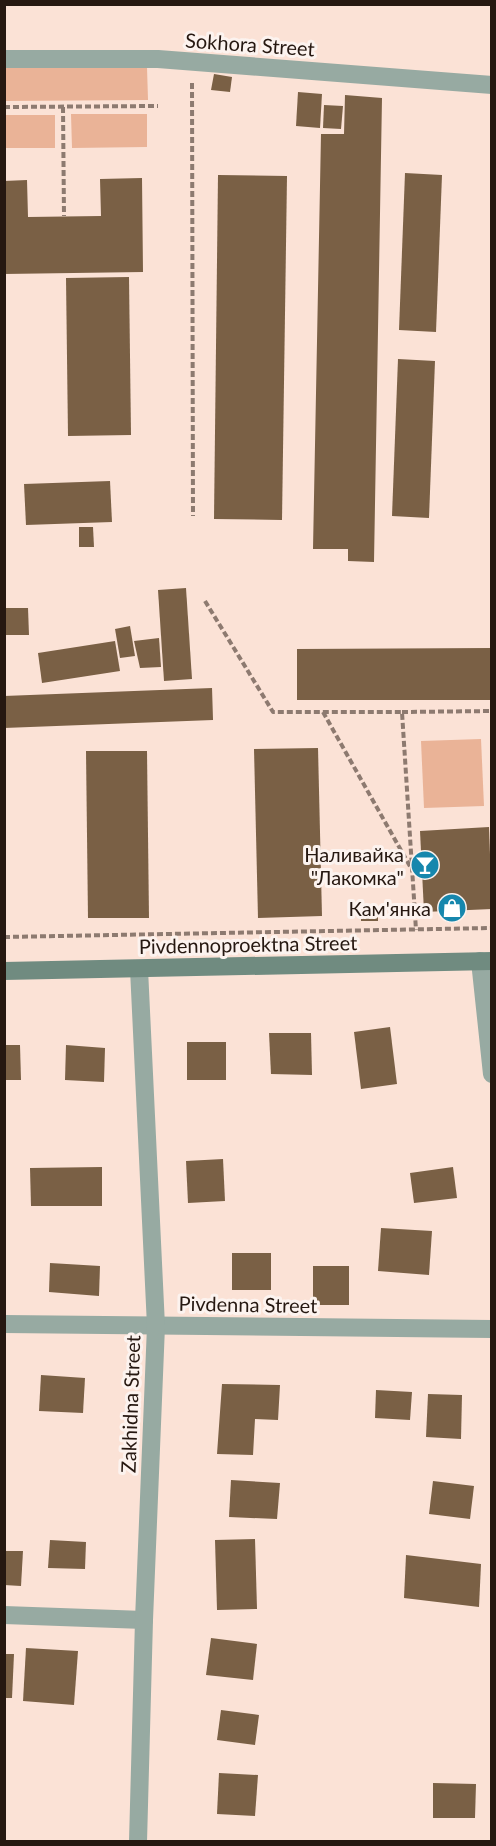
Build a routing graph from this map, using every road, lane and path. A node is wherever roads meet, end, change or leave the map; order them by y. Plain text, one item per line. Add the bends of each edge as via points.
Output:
1 (4, 59) edge
2 (192, 62) junction
3 (492, 85) edge
4 (158, 106) dead end
5 (4, 107) edge
6 (63, 107) junction
7 (64, 216) dead end
8 (193, 516) dead end
9 (205, 600) dead end
10 (402, 711) junction
11 (492, 711) edge
12 (322, 712) junction
13 (412, 870) junction
14 (492, 928) edge
15 (416, 930) junction
16 (4, 937) edge
17 (486, 961) edge
18 (139, 969) junction
19 (4, 971) edge
20 (492, 1074) edge
21 (4, 1324) edge
22 (156, 1326) junction
23 (492, 1329) edge
24 (4, 1615) edge
25 (144, 1620) junction
26 (138, 1842) edge

1 - 2 street, Sokhora Street
2 - 3 street, Sokhora Street
2 - 8 path
4 - 6 path
5 - 6 path
6 - 7 path
9 - 12 path via 273,712
10 - 11 path
10 - 12 path
10 - 13 path
12 - 13 path
13 - 15 path
14 - 15 path
15 - 16 path
17 - 18 main road, Pivdennoproektna Street
17 - 20 street
18 - 19 main road, Pivdennoproektna Street
18 - 22 street, Zakhidna Street
21 - 22 street, Pivdenna Street
22 - 23 street, Pivdenna Street
22 - 25 street, Zakhidna Street
24 - 25 street
25 - 26 street, Zakhidna Street

